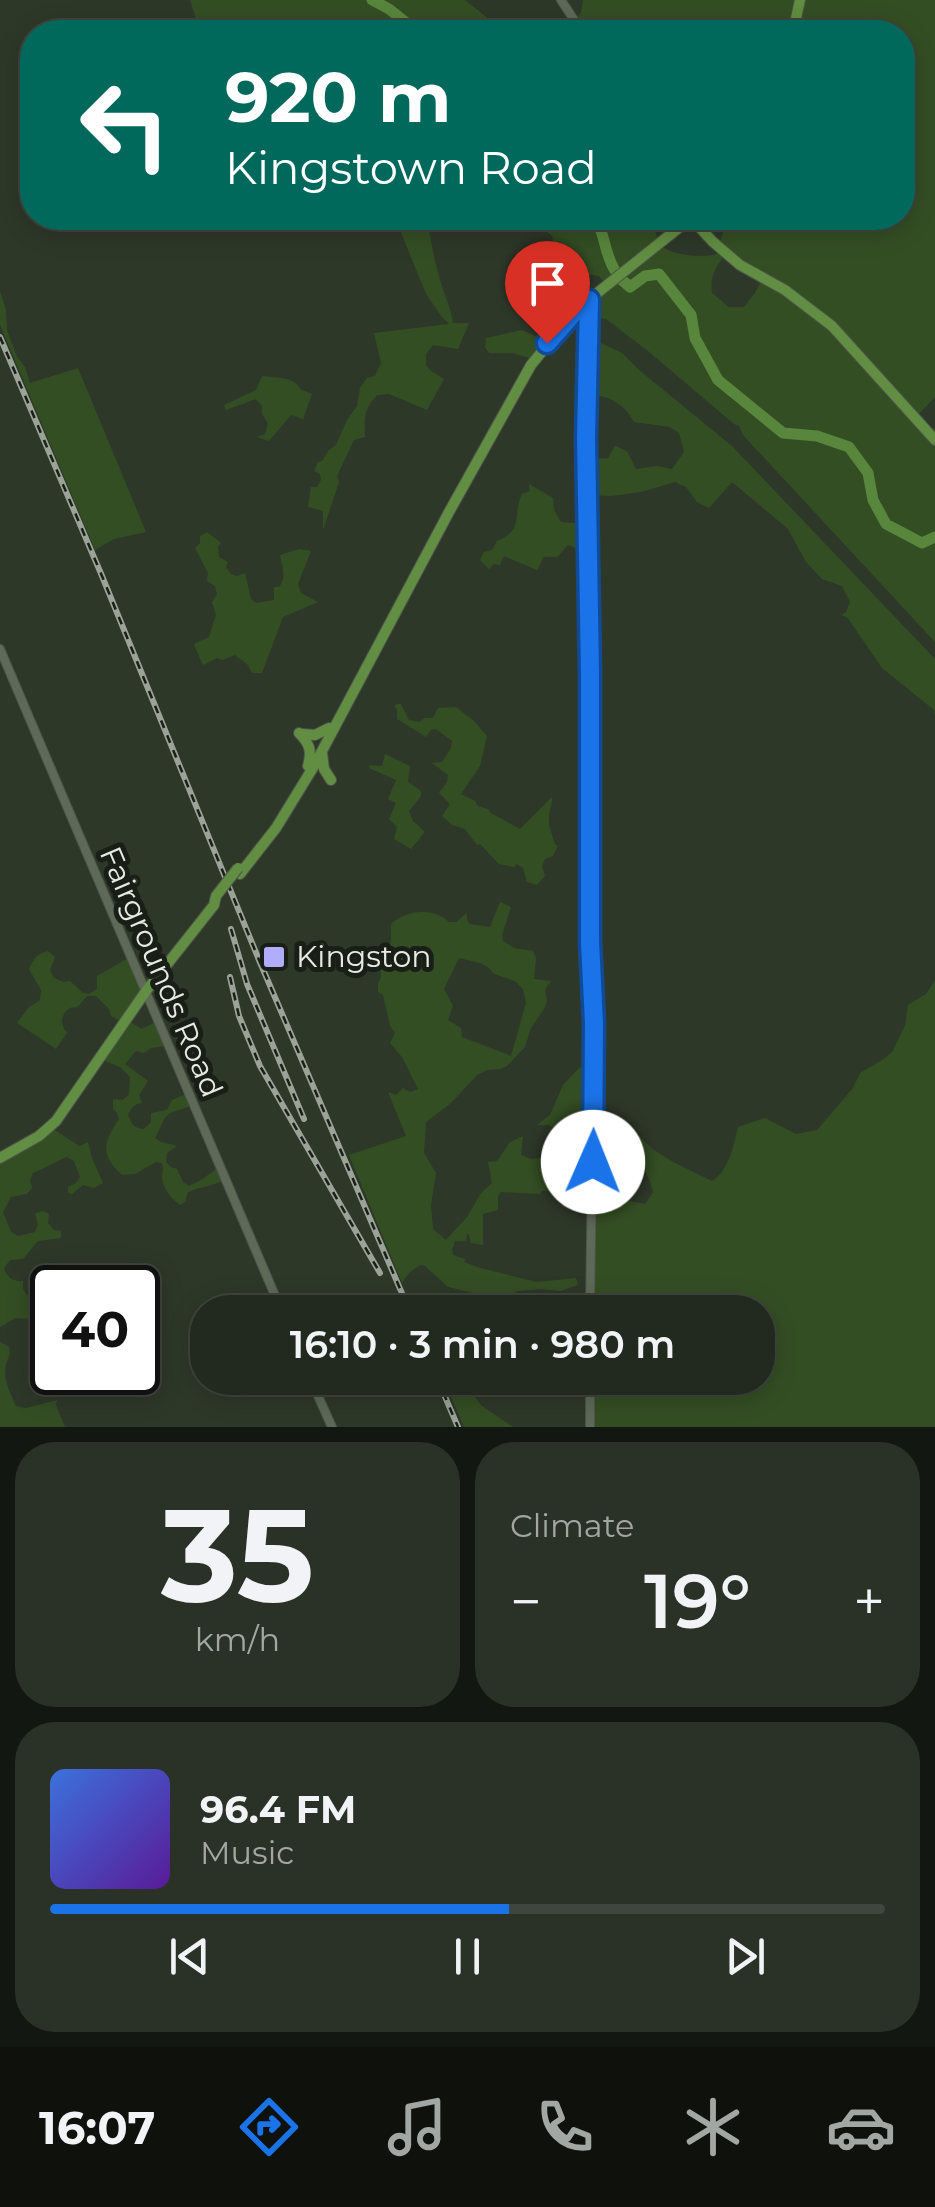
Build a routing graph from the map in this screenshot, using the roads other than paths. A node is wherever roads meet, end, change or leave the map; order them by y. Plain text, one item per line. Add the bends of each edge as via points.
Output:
1 (676, 230) edge
2 (702, 230) edge
3 (589, 300) junction
4 (935, 440) edge
5 (381, 639) junction
6 (0, 650) edge
7 (328, 728) junction
8 (322, 753) junction
9 (308, 766) junction
10 (306, 781) junction
11 (239, 871) junction
12 (146, 991) junction
13 (0, 1158) edge
14 (275, 1295) edge
15 (590, 1295) edge
16 (318, 1395) edge
17 (590, 1395) edge
18 (332, 1427) edge
19 (590, 1427) edge

1 - 3 main road
2 - 4 main road via 740,265 832,326
3 - 5 main road via 531,365
3 - 15 street
5 - 7 main road
5 - 8 main road
6 - 12 street, Fairgrounds Road
7 - 9 main road
7 - 9 main road via 315,736 299,734 311,750
8 - 10 main road
8 - 10 main road via 331,780
9 - 11 main road
10 - 11 main road
11 - 12 main road, bridge
12 - 13 main road via 56,1120
12 - 14 street, Fairgrounds Road
16 - 18 street
17 - 19 street

